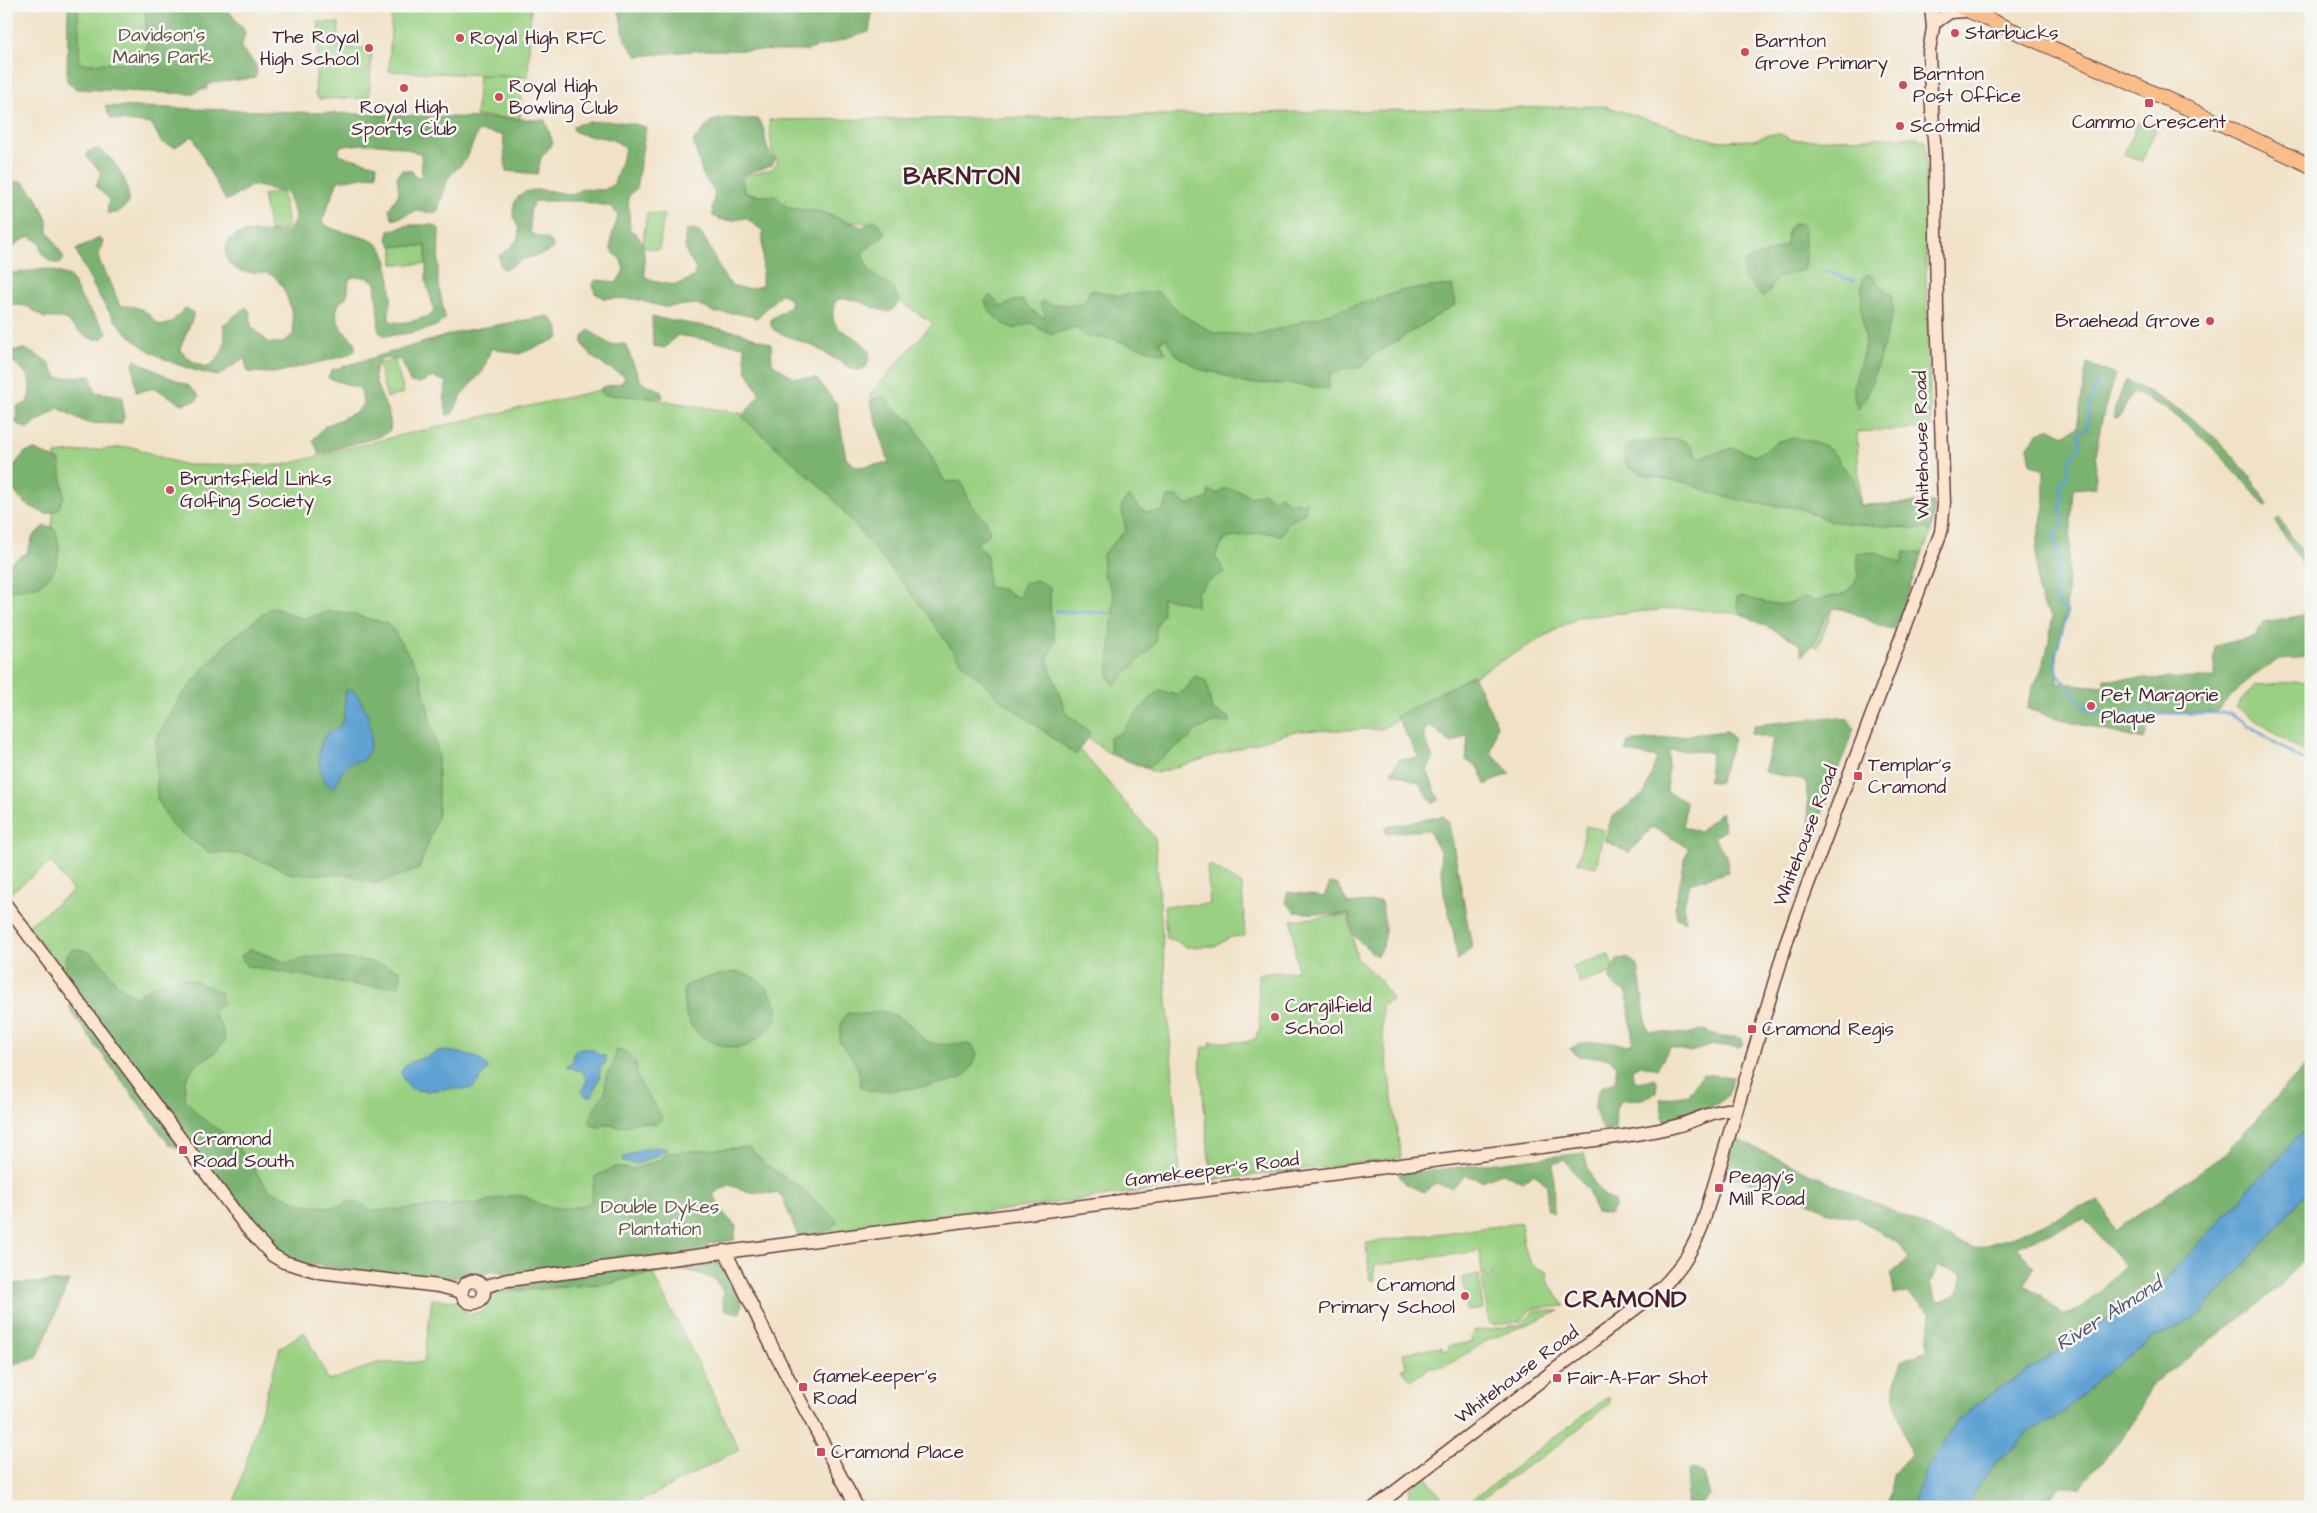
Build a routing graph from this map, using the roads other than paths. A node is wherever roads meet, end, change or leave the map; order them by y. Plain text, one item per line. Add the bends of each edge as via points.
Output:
1 (1931, 6) edge
2 (1939, 6) edge
3 (1967, 8) edge
4 (1935, 24) junction
5 (2311, 166) edge
6 (6, 905) edge
7 (1735, 1115) junction
8 (725, 1251) junction
9 (857, 1507) edge
10 (1375, 1507) edge

1 - 4 street, Whitehouse Road
2 - 4 street, Whitehouse Road
3 - 4 street via 1950,12
3 - 5 main road
4 - 7 street, Whitehouse Road via 1929,51 1935,156 1944,504 1941,532 1802,898
6 - 8 street, Gamekeeper's Road via 247,1228 272,1255 284,1262 319,1272 438,1286 462,1292 463,1286 472,1280 483,1287 508,1280
7 - 8 street, Gamekeeper's Road via 1702,1118 1658,1130 1595,1140
7 - 10 street, Whitehouse Road via 1702,1226 1689,1255 1668,1282
8 - 9 street

